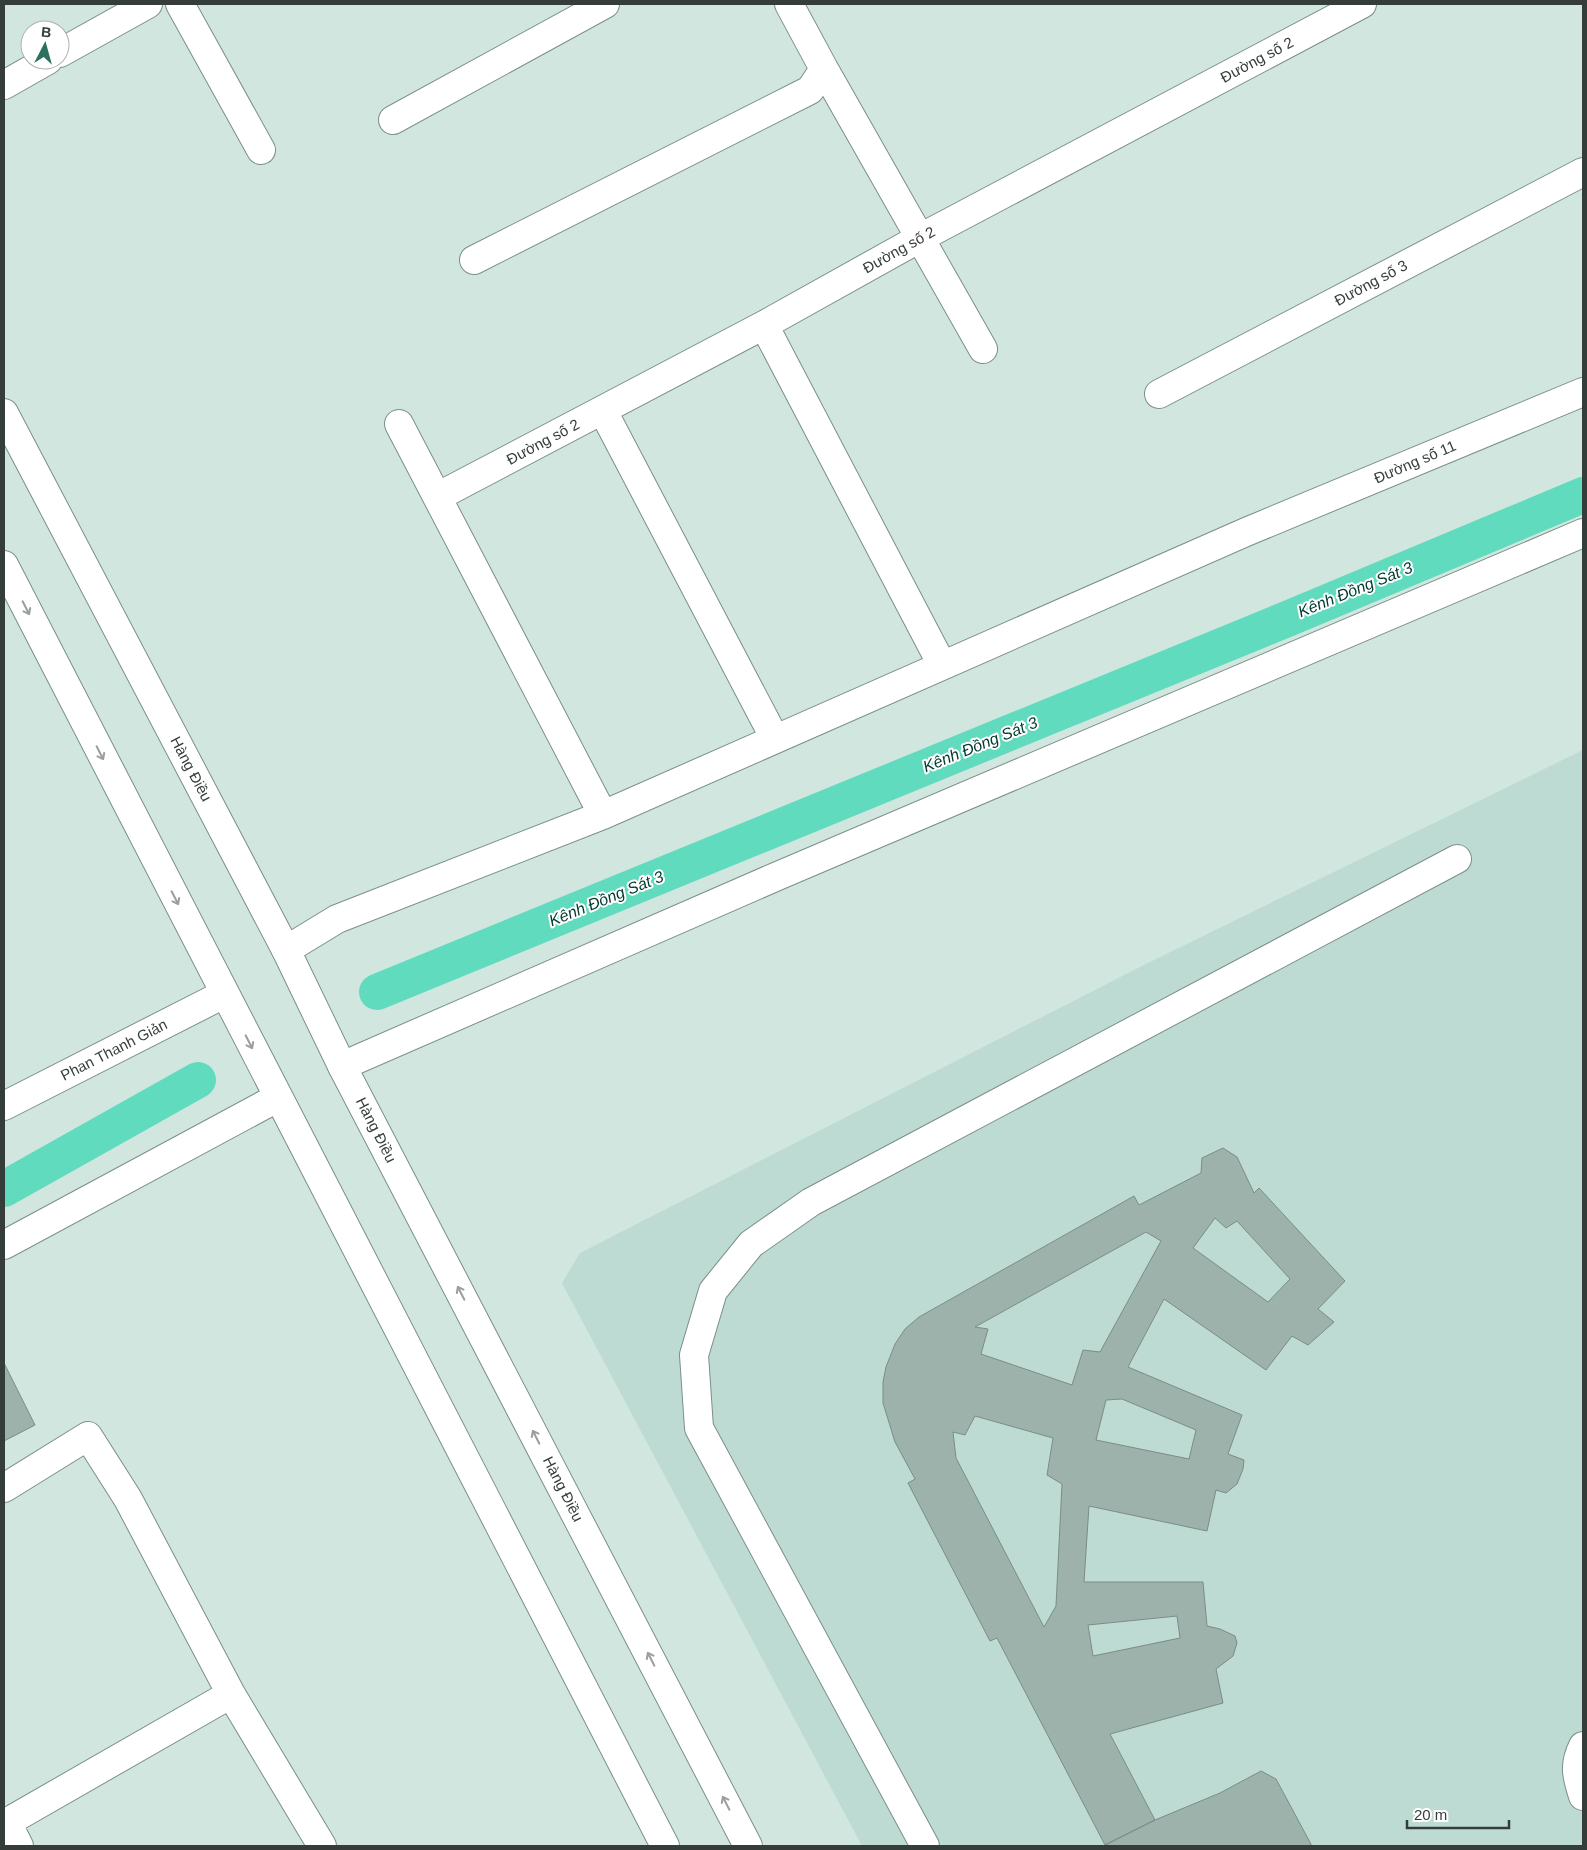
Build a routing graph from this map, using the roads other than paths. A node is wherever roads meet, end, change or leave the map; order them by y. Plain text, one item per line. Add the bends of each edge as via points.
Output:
1 (148, 4) edge
2 (180, 4) edge
3 (605, 4) edge
4 (789, 4) edge
5 (1362, 4) edge
6 (70, 47) edge
7 (30, 70) edge
8 (824, 70) junction
9 (4, 85) edge
10 (393, 120) dead end
11 (261, 150) dead end
12 (1583, 172) edge
13 (920, 238) junction
14 (474, 260) dead end
15 (764, 325) junction
16 (983, 349) dead end
17 (1583, 392) edge
18 (1159, 394) dead end
19 (602, 411) junction
20 (399, 424) dead end
21 (7, 426) edge
22 (438, 497) junction
23 (1583, 533) edge
24 (4, 565) edge
25 (942, 665) junction
26 (775, 739) junction
27 (603, 815) junction
28 (1457, 859) dead end
29 (286, 950) junction
30 (224, 994) junction
31 (342, 1066) junction
32 (278, 1098) junction
33 (4, 1106) edge
34 (4, 1245) edge
35 (4, 1488) edge
36 (231, 1694) junction
37 (1583, 1746) edge
38 (1583, 1796) edge
39 (5, 1823) edge
40 (19, 1846) edge
41 (322, 1846) edge
42 (664, 1846) edge
43 (748, 1846) edge
44 (925, 1846) edge

1 - 6 street
2 - 11 street
3 - 10 street
4 - 8 street
5 - 13 street, Đường số 2
7 - 9 street
8 - 13 street
8 - 14 street via 810,90
12 - 18 street, Đường số 3
13 - 15 street, Đường số 2
13 - 16 street
15 - 19 street, Đường số 2
15 - 25 street
17 - 25 street, Đường số 11 via 1246,532
19 - 22 street, Đường số 2
19 - 26 street
20 - 22 street
21 - 29 street, Hàng Điều
22 - 27 street
23 - 31 street via 780,874
24 -> 30 street
25 - 26 street, Đường số 11
26 - 27 street, Đường số 11
27 - 29 street, Đường số 11 via 337,919
28 - 44 street via 811,1202 751,1244 713,1291 694,1355 699,1428
29 - 31 street, Hàng Điều
30 -> 32 street
30 - 33 street, Phan Thanh Giản
43 -> 31 street, Hàng Điều
32 - 34 street
32 - 42 street
35 - 36 street via 88,1436 128,1499
36 - 39 street
36 - 41 street
37 - 38 street via 1576,1774
39 - 40 street

